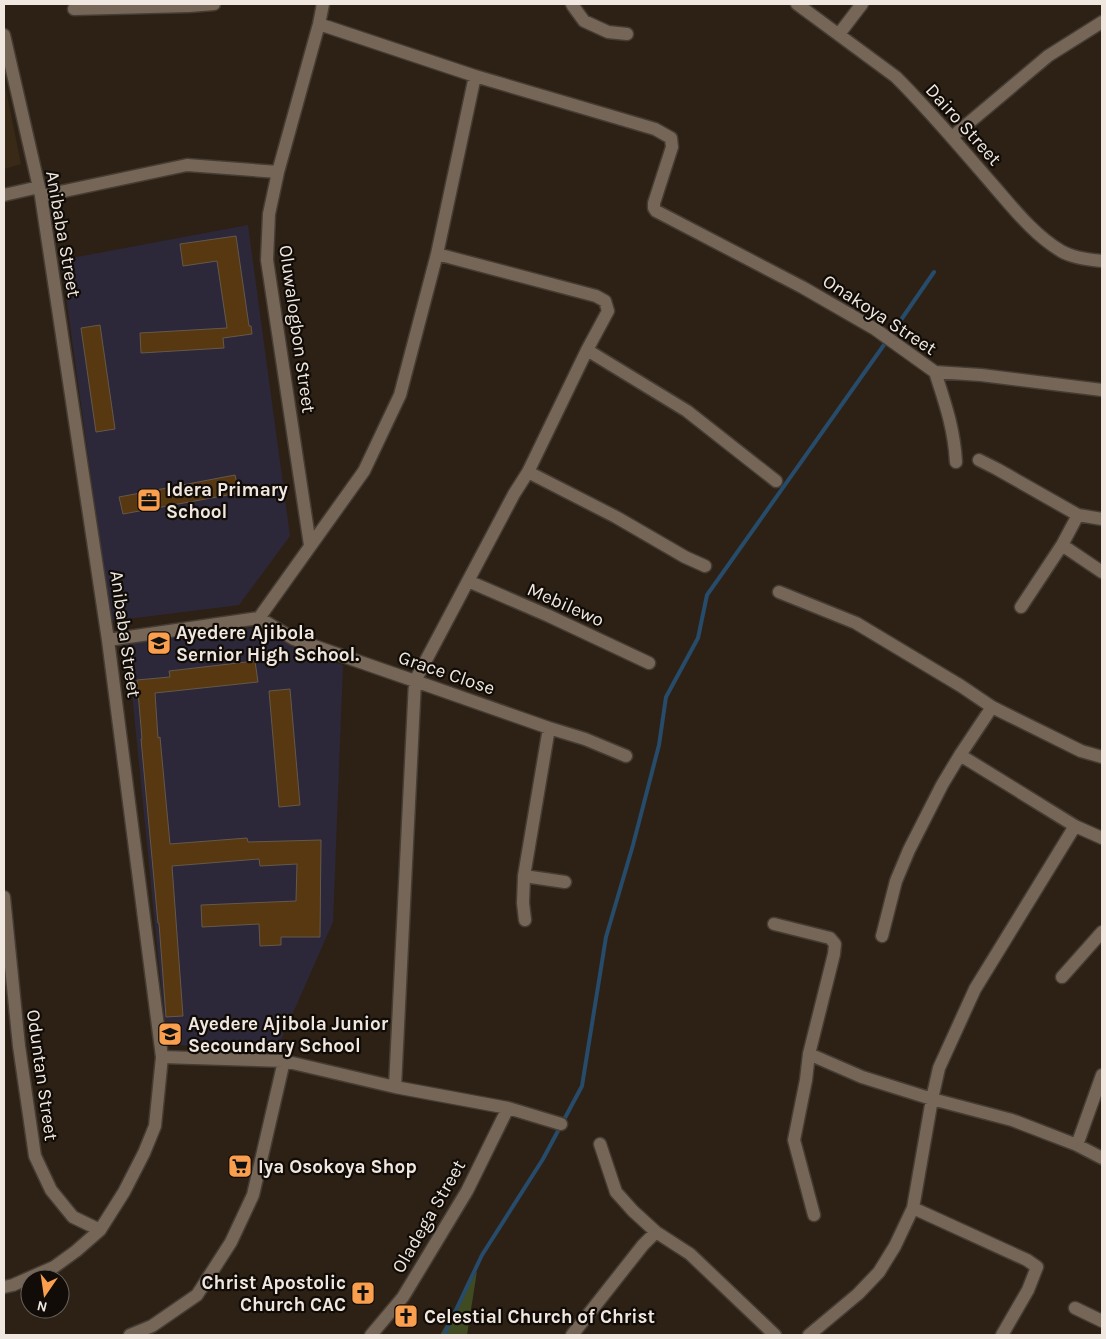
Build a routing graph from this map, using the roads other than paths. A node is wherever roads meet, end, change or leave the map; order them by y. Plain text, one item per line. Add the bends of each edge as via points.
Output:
1 (214, 4) edge
2 (323, 4) edge
3 (572, 4) edge
4 (797, 4) edge
5 (862, 4) edge
6 (140, 5) edge
7 (74, 9) dead end
8 (1102, 22) edge
9 (319, 24) junction
10 (627, 34) dead end
11 (839, 34) junction
12 (4, 35) edge
13 (475, 76) junction
14 (952, 138) junction
15 (278, 172) junction
16 (40, 191) junction
17 (4, 194) edge
18 (438, 254) junction
19 (1102, 261) edge
20 (587, 350) junction
21 (935, 372) junction
22 (1102, 390) edge
23 (979, 460) dead end
24 (956, 462) dead end
25 (528, 472) junction
26 (776, 481) dead end
27 (1078, 514) junction
28 (1102, 519) edge
29 (310, 545) junction
30 (1062, 545) junction
31 (705, 566) dead end
32 (1102, 572) edge
33 (468, 581) junction
34 (779, 592) dead end
35 (1021, 607) dead end
36 (259, 618) junction
37 (108, 640) junction
38 (649, 663) dead end
39 (415, 680) junction
40 (992, 707) junction
41 (549, 728) junction
42 (960, 755) junction
43 (626, 756) dead end
44 (1102, 757) edge
45 (1075, 826) junction
46 (1102, 838) edge
47 (524, 876) junction
48 (565, 882) dead end
49 (4, 897) edge
50 (525, 920) dead end
51 (774, 924) dead end
52 (1102, 932) edge
53 (882, 936) dead end
54 (1062, 977) dead end
55 (809, 1054) junction
56 (162, 1057) junction
57 (284, 1061) junction
58 (1102, 1074) edge
59 (395, 1086) junction
60 (932, 1099) junction
61 (508, 1108) junction
62 (562, 1124) dead end
63 (600, 1144) dead end
64 (1077, 1145) junction
65 (1102, 1158) edge
66 (912, 1208) junction
67 (814, 1215) dead end
68 (100, 1230) junction
69 (656, 1232) junction
70 (4, 1287) edge
71 (1075, 1308) dead end
72 (1102, 1321) edge
73 (156, 1331) edge
74 (130, 1335) edge
75 (371, 1335) edge
76 (572, 1335) edge
77 (775, 1335) edge
78 (809, 1335) edge
79 (1002, 1335) edge

1 - 6 street
2 - 9 street, Oluwalogbon Street
3 - 10 street via 584,20 608,32
4 - 11 street, Dairo Street
5 - 11 street
6 - 7 street
8 - 14 street via 1048,56
9 - 13 street
9 - 15 street, Oluwalogbon Street
11 - 14 street, Dairo Street via 896,77
12 - 16 street, Anibaba Street
13 - 18 street
13 - 21 street, Onakoya Street via 655,129 672,138 654,203 656,211 802,287 875,330
14 - 19 street, Dairo Street via 1046,242 1064,253
15 - 16 street via 187,165
15 - 29 street, Oluwalogbon Street via 269,214 267,260
16 - 17 street
16 - 37 street, Anibaba Street
18 - 20 street via 596,296 604,301 608,311
18 - 29 street via 400,395 364,471
20 - 25 street
20 - 26 street via 687,411
21 - 22 street, Onakoya Street
21 - 24 street via 949,415
23 - 27 street
25 - 31 street
25 - 33 street
27 - 28 street
27 - 30 street
29 - 36 street
30 - 32 street
30 - 35 street
33 - 38 street, Mebilewo
33 - 39 street
34 - 40 street via 856,623
36 - 37 street
36 - 39 street, Grace Close via 294,639
37 - 56 street, Anibaba Street
39 - 41 street, Grace Close
39 - 59 street
40 - 42 street
40 - 44 street via 1081,751
41 - 43 street, Grace Close
41 - 47 street
42 - 45 street
42 - 53 street via 906,857 896,881
45 - 46 street
45 - 60 street via 975,989 939,1068
47 - 48 street
47 - 50 street
49 - 68 street, Oduntan Street via 19,1046 35,1156 51,1190 73,1217
51 - 55 street via 830,938 835,944
52 - 54 street
55 - 60 street
55 - 67 street via 794,1140
56 - 57 street
56 - 68 street, Anibaba Street via 155,1126 124,1192
57 - 59 street
57 - 73 street via 253,1195 231,1242 197,1295
58 - 64 street
59 - 61 street
60 - 64 street via 1012,1120
60 - 66 street
61 - 62 street
61 - 75 street, Oladega Street via 467,1191 403,1298
63 - 69 street via 616,1192
64 - 65 street
66 - 78 street via 879,1272
66 - 79 street via 1037,1267 1028,1290
68 - 70 street, Anibaba Street via 54,1267
69 - 76 street
69 - 77 street via 690,1254
71 - 72 street
73 - 74 street

